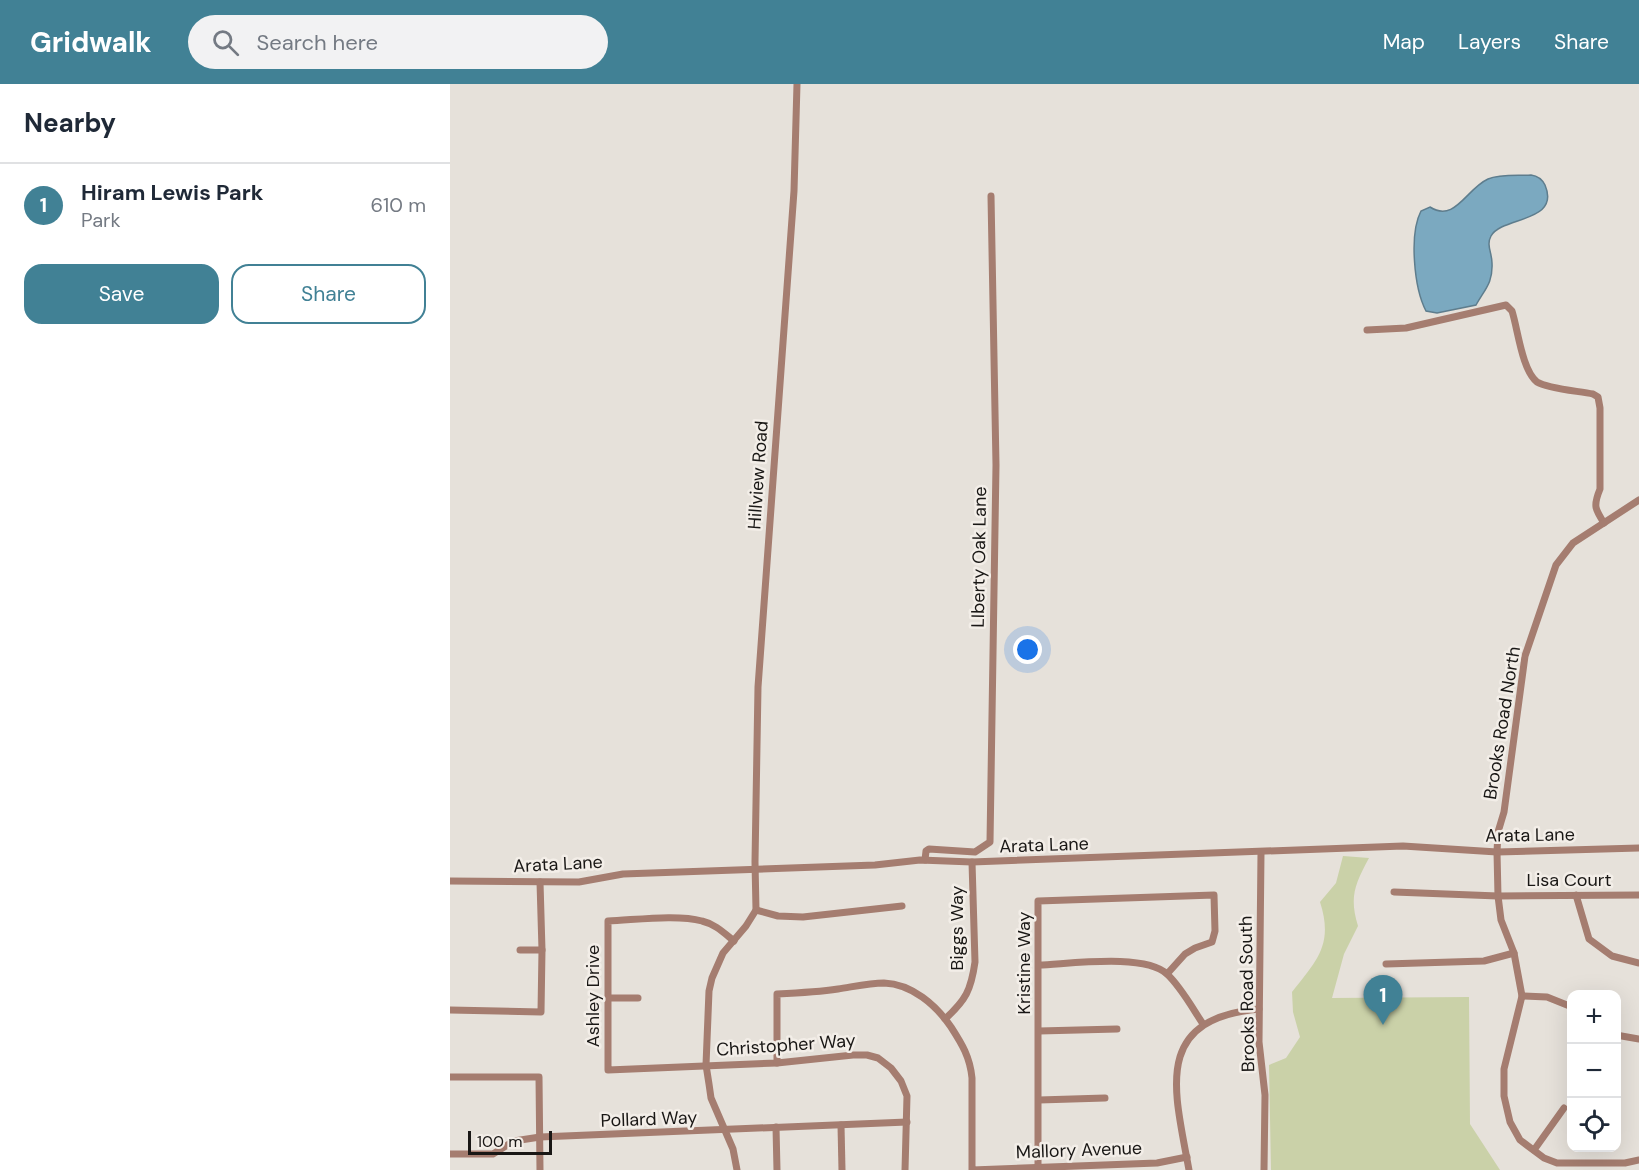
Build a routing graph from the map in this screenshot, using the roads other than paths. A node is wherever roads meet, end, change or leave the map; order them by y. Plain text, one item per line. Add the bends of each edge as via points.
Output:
1 (797, 84) edge
2 (991, 196) dead end
3 (1367, 330) dead end
4 (1639, 500) edge
5 (1604, 523) junction
6 (1639, 848) edge
7 (1497, 852) junction
8 (1261, 853) junction
9 (925, 860) junction
10 (972, 862) junction
11 (755, 869) junction
12 (450, 880) edge
13 (540, 882) junction
14 (1394, 892) dead end
15 (1639, 894) edge
16 (1576, 895) junction
17 (1498, 896) junction
18 (902, 906) dead end
19 (756, 910) junction
20 (734, 941) junction
21 (520, 950) dead end
22 (542, 950) junction
23 (1514, 953) junction
24 (1639, 963) edge
25 (1386, 964) dead end
26 (1039, 965) junction
27 (1167, 974) junction
28 (1522, 996) junction
29 (609, 998) junction
30 (639, 998) dead end
31 (1567, 1004) edge
32 (1259, 1008) junction
33 (450, 1010) edge
34 (945, 1019) junction
35 (1203, 1024) junction
36 (1117, 1029) dead end
37 (1039, 1031) junction
38 (1621, 1037) edge
39 (1639, 1039) edge
40 (777, 1063) junction
41 (706, 1065) junction
42 (608, 1070) joint
43 (450, 1077) edge
44 (1105, 1098) dead end
45 (1039, 1100) junction
46 (1564, 1108) dead end
47 (907, 1122) junction
48 (841, 1125) junction
49 (776, 1127) junction
50 (725, 1131) junction
51 (540, 1137) junction
52 (1534, 1150) junction
53 (450, 1154) edge
54 (1187, 1157) junction
55 (1639, 1161) edge
56 (1038, 1166) junction
57 (540, 1170) edge
58 (737, 1170) edge
59 (777, 1170) edge
60 (842, 1170) edge
61 (905, 1170) edge
62 (972, 1170) edge
63 (1189, 1170) edge
64 (1264, 1170) edge

1 - 11 street, Hillview Road via 794,191 758,687
2 - 9 street, LIberty Oak Lane via 996,465 990,842 975,852 928,849
3 - 5 street via 1406,328 1506,306 1512,311 1527,369 1537,382 1598,397 1600,489 1595,510
4 - 5 street, Brooks Road North
5 - 7 street, Brooks Road North via 1573,543 1556,565 1525,656
6 - 7 street, Arata Lane
7 - 8 street, Arata Lane via 1403,846
7 - 17 street, Brooks Road North
8 - 10 street, Arata Lane
8 - 32 street, Brooks Road South
9 - 10 street, Arata Lane
9 - 11 street, Arata Lane
10 - 34 street, Biggs Way via 973,978 961,1005
11 - 13 street, Arata Lane
11 - 19 street, Hillview Road
12 - 13 street, Arata Lane
13 - 22 street
14 - 17 street, Lisa Court
15 - 16 street, Lisa Court
16 - 17 street, Lisa Court
16 - 24 street via 1589,939 1612,956
17 - 23 street, Brooks Road North via 1501,920
18 - 19 street via 803,917
19 - 20 street
20 - 29 street, Ashley Drive via 703,921 608,921
20 - 41 street via 723,952 709,991
21 - 22 street
22 - 33 street via 542,1011
23 - 25 street via 1484,961
23 - 28 street, Brooks Road North
26 - 27 street via 1134,961
26 - 27 street, Kristine Way via 1038,901 1214,895 1212,942 1185,954
26 - 37 street, Kristine Way
27 - 35 street
28 - 31 street via 1547,997
28 - 52 street via 1504,1070 1504,1096 1510,1122 1520,1140
29 - 30 street
29 - 42 street, Ashley Drive
32 - 35 street via 1240,1010
32 - 64 street, Brooks Road South via 1265,1095
34 - 40 street via 924,998 897,985 883,983 777,994
34 - 62 street via 971,1064
35 - 54 street via 1189,1038 1175,1080
36 - 37 street
37 - 45 street, Kristine Way
38 - 39 street
40 - 41 street, Christopher Way
40 - 47 street, Christopher Way via 853,1055 878,1058 901,1081 907,1096
41 - 42 street, Christopher Way
41 - 50 street via 711,1098
43 - 51 street via 539,1077
44 - 45 street
45 - 56 street, Kristine Way
46 - 52 street
47 - 48 street, Pollard Way
47 - 61 street, Christopher Way
48 - 49 street, Pollard Way
48 - 60 street
49 - 50 street, Pollard Way
49 - 59 street
50 - 51 street, Pollard Way
50 - 58 street
51 - 53 street, Pollard Way via 514,1141 493,1154
51 - 57 street
52 - 55 street via 1557,1163
54 - 56 street, Mallory Avenue via 1157,1163
54 - 63 street
56 - 62 street, Mallory Avenue

